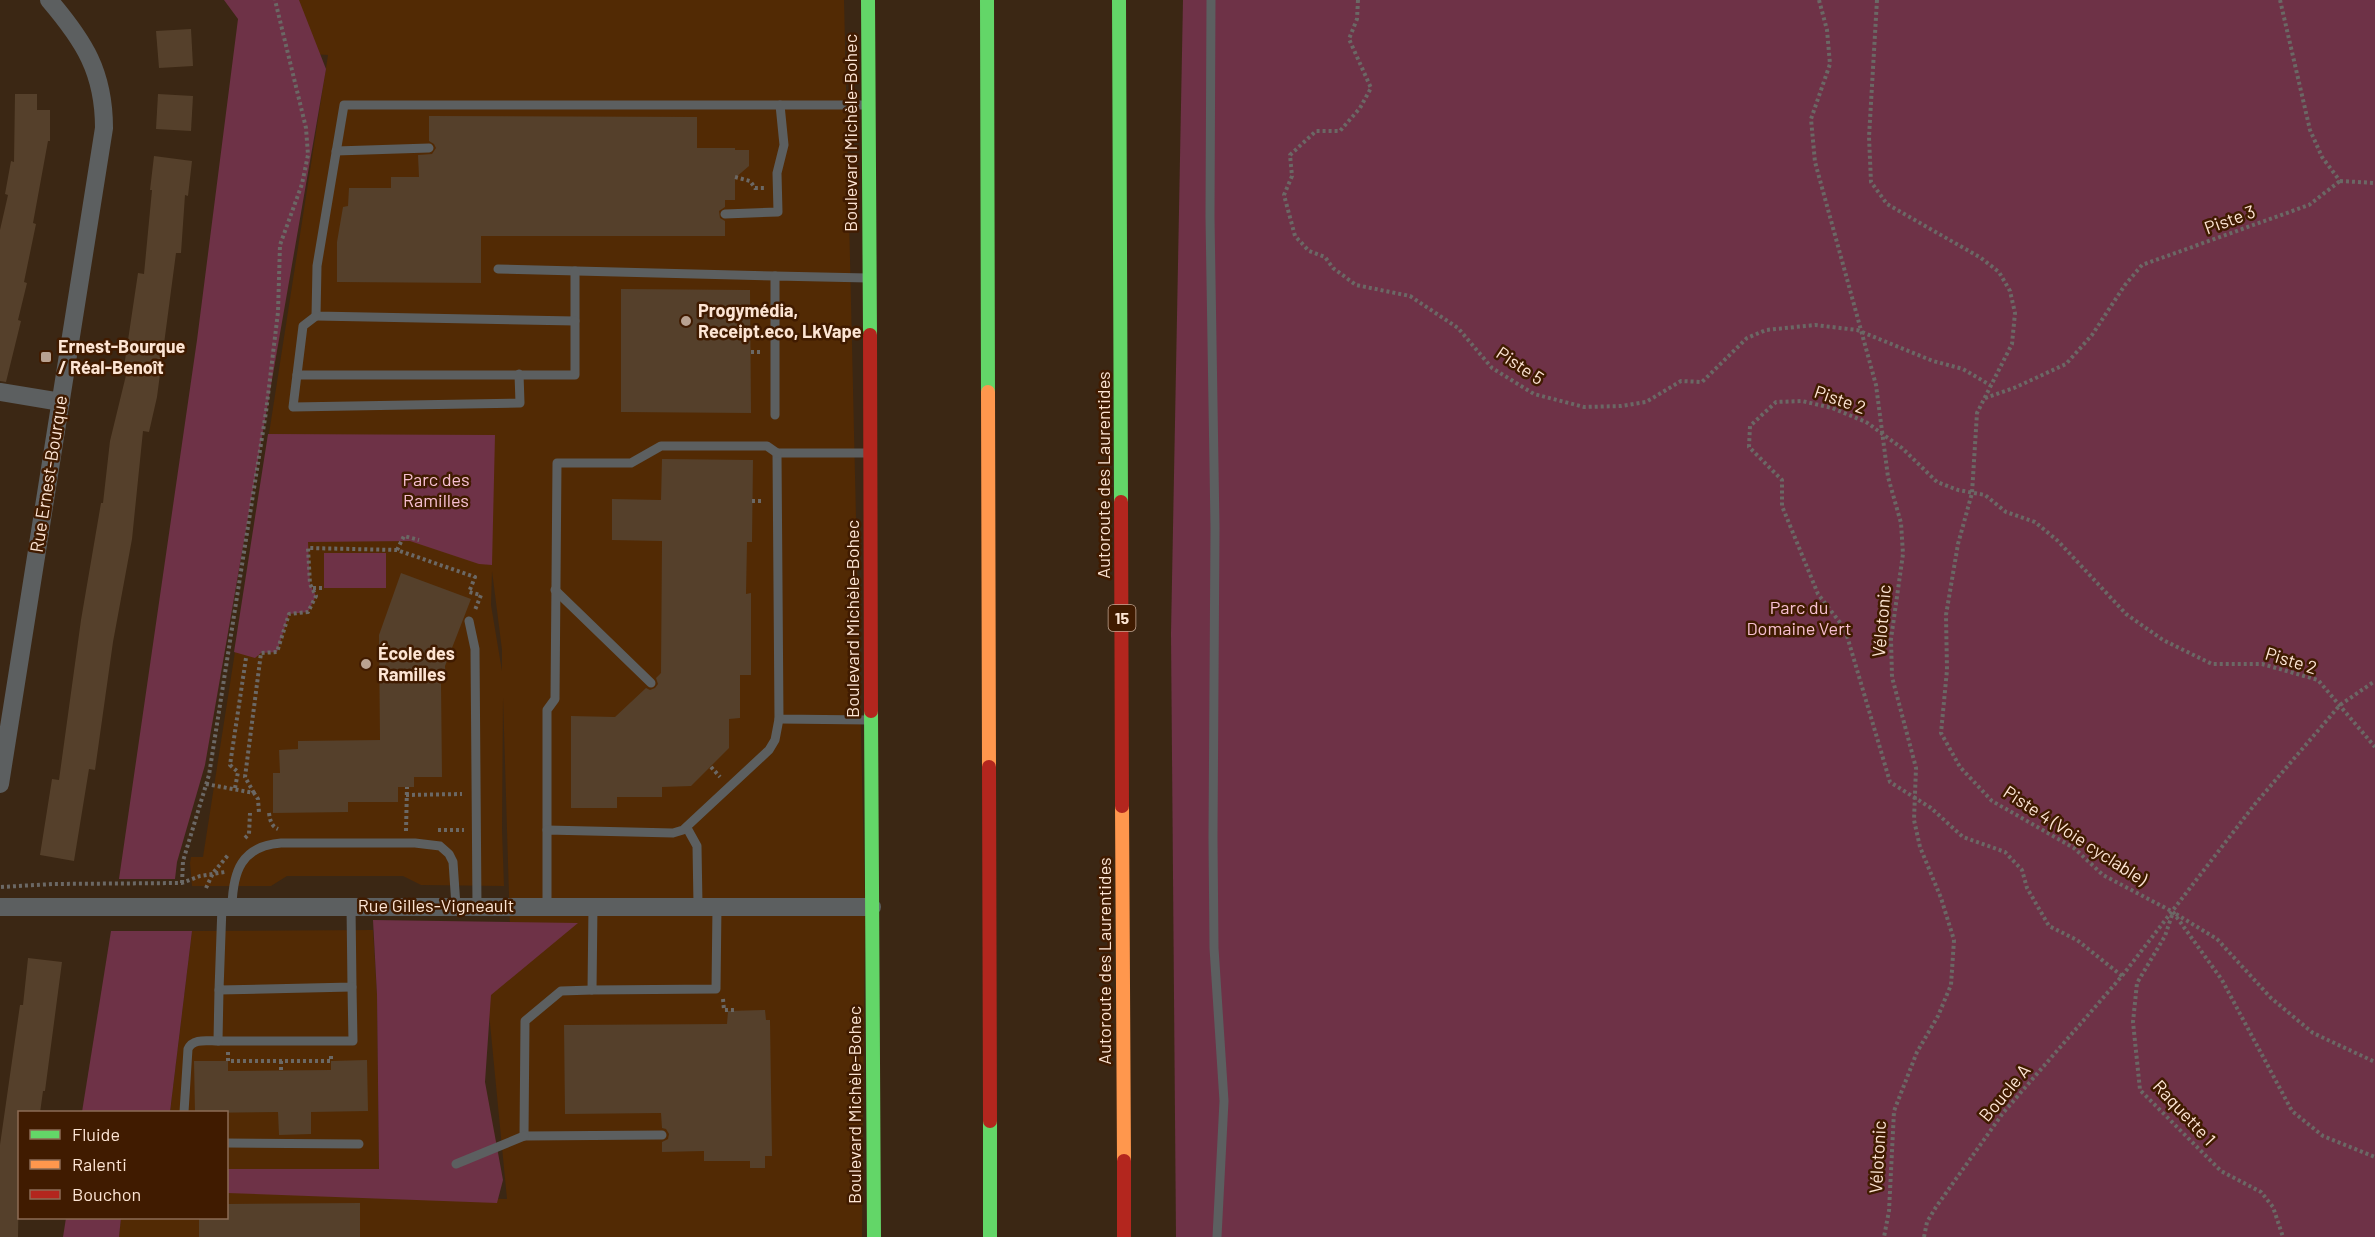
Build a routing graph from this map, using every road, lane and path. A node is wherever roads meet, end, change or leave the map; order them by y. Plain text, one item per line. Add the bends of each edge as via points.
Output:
1 (49, 0) edge
2 (275, 0) edge
3 (868, 0) edge
4 (987, 0) edge
5 (1119, 0) edge
6 (1211, 0) edge
7 (1358, 0) edge
8 (1819, 0) edge
9 (1877, 0) edge
10 (2280, 0) edge
11 (780, 105) junction
12 (869, 105) junction
13 (429, 148) dead end
14 (336, 151) junction
15 (735, 177) dead end
16 (2340, 181) junction
17 (2375, 183) edge
18 (755, 188) dead end
19 (725, 214) dead end
20 (498, 269) dead end
21 (575, 271) junction
22 (776, 276) junction
23 (870, 278) junction
24 (315, 316) junction
25 (575, 321) junction
26 (1862, 332) junction
27 (751, 352) dead end
28 (765, 352) dead end
29 (297, 375) junction
30 (519, 375) junction
31 (1990, 385) junction
32 (0, 392) edge
33 (1984, 398) junction
34 (62, 402) junction
35 (775, 415) dead end
36 (1883, 434) junction
37 (777, 453) junction
38 (871, 453) junction
39 (1972, 492) junction
40 (752, 501) dead end
41 (765, 501) dead end
42 (419, 540) dead end
43 (397, 550) junction
44 (312, 588) junction
45 (324, 588) dead end
46 (555, 590) junction
47 (480, 600) dead end
48 (469, 621) dead end
49 (246, 658) dead end
50 (2375, 681) edge
51 (651, 683) dead end
52 (7, 693) edge
53 (2340, 705) junction
54 (779, 719) junction
55 (872, 720) junction
56 (2375, 747) edge
57 (711, 767) dead end
58 (238, 772) junction
59 (246, 772) junction
60 (719, 776) dead end
61 (0, 784) edge
62 (206, 784) junction
63 (406, 787) dead end
64 (235, 788) junction
65 (254, 793) junction
66 (406, 795) junction
67 (450, 795) dead end
68 (1915, 798) junction
69 (259, 813) dead end
70 (687, 828) junction
71 (406, 830) dead end
72 (547, 830) junction
73 (213, 873) dead end
74 (182, 883) junction
75 (7, 886) dead end
76 (698, 905) junction
77 (227, 906) junction
78 (351, 906) junction
79 (456, 906) junction
80 (477, 906) junction
81 (547, 906) junction
82 (593, 906) junction
83 (717, 906) junction
84 (0, 907) edge
85 (872, 907) junction
86 (2173, 912) junction
87 (2122, 976) junction
88 (352, 987) junction
89 (219, 990) junction
90 (592, 990) junction
91 (724, 1000) dead end
92 (735, 1010) dead end
93 (218, 1041) junction
94 (228, 1061) dead end
95 (281, 1061) junction
96 (331, 1061) dead end
97 (2375, 1062) edge
98 (281, 1070) dead end
99 (184, 1111) edge
100 (662, 1135) dead end
101 (524, 1136) junction
102 (228, 1143) edge
103 (359, 1144) dead end
104 (2375, 1157) edge
105 (456, 1164) dead end
106 (874, 1237) edge
107 (990, 1237) edge
108 (1124, 1237) edge
109 (1217, 1237) edge
110 (1884, 1237) edge
111 (1924, 1237) edge
112 (2283, 1237) edge

1 - 34 street, Rue Ernest-Bourque via 91,58 101,84 104,115
2 - 62 path via 305,120 308,155 303,184 280,245 278,312 267,412
3 - 12 main road, Boulevard Michèle-Bohec
4 - 107 main road
5 - 108 main road, Autoroute des Laurentides / 15
6 - 109 lane via 1214,948 1224,1101
7 - 26 path, Piste 5 via 1357,19 1348,39 1371,88 1340,131 1316,130 1290,155 1293,176 1284,195 1295,236 1356,285 1410,296 1458,328 1492,368 1534,394 1584,407 1646,402 1681,381 1702,382 1747,338 1766,330 1815,325
8 - 26 path, Vélotonic via 1830,64 1811,119 1815,162
9 - 31 path, Piste 4 (Voie cyclable) via 1869,137 1871,182 1887,204 1999,272 2010,291 2015,313 2012,344
10 - 16 path via 2310,130 2322,157
11 - 12 lane
11 - 14 lane via 344,105
11 - 19 lane via 784,145 777,172 778,212
12 - 23 main road, Boulevard Michèle-Bohec
13 - 14 lane
14 - 24 lane via 317,266
15 - 18 path via 750,181
16 - 17 path
16 - 33 path, Piste 3 via 2309,206 2142,265 2066,364
20 - 21 lane
21 - 22 lane
21 - 25 lane
22 - 23 lane
22 - 35 lane
23 - 38 main road, Boulevard Michèle-Bohec
24 - 25 lane
24 - 29 lane via 303,326
25 - 30 lane via 575,375
26 - 31 path, Piste 5 via 1963,369
26 - 36 path, Vélotonic
27 - 28 path
29 - 30 lane
29 - 30 lane via 293,407 520,403
31 - 33 path, Piste 4 (Voie cyclable)
32 - 34 street
33 - 39 path, Piste 4 (Voie cyclable) via 1977,413
34 - 52 street, Rue Ernest-Bourque
36 - 39 path, Piste 2 via 1936,482
36 - 68 path, Vélotonic via 1888,477 1901,523 1903,554 1891,639 1892,677 1916,768
36 - 68 path, Piste 2 via 1832,408 1802,401 1776,402 1750,426 1749,447 1782,480 1782,506 1818,594 1845,629 1890,782
37 - 38 lane
37 - 46 lane via 767,446 661,446 631,463 557,463
37 - 54 lane
38 - 55 main road, Boulevard Michèle-Bohec
39 - 53 path, Piste 2 via 1985,495 2006,512 2035,522 2127,614 2163,640 2212,664 2262,664 2318,681
39 - 86 path, Piste 4 (Voie cyclable) via 1946,615 1947,670 1941,734 1960,767 1992,801 2074,848 2103,875
40 - 41 path
42 - 43 path via 404,536
43 - 44 path via 308,549
43 - 47 path via 475,577 469,592 481,595
44 - 45 path
44 - 59 path via 316,596 308,612 289,614 276,652 261,653
46 - 51 lane
46 - 72 lane via 555,699 547,710
48 - 80 lane via 475,649
49 - 58 path via 230,765
50 - 53 path
52 - 61 street, Rue Ernest-Bourque
53 - 56 path, Piste 2
53 - 86 path via 2255,804
54 - 55 lane
54 - 70 lane via 769,750
55 - 85 main road, Boulevard Michèle-Bohec
57 - 60 path
58 - 59 path
58 - 64 path
59 - 65 path
62 - 64 path
62 - 74 path via 183,861
63 - 66 path
64 - 65 path
65 - 69 path
66 - 67 path
66 - 71 path
68 - 87 path, Piste 2 via 1963,837 2005,852 2022,870 2027,888 2049,926 2077,940
68 - 110 path, Vélotonic via 1914,820 1920,847 1954,940 1951,985 1917,1052 1894,1110
70 - 72 lane via 673,833
70 - 76 lane via 696,846
72 - 81 lane
73 - 74 path
74 - 75 path
76 - 82 street, Rue Gilles-Vigneault
76 - 83 street, Rue Gilles-Vigneault
77 - 78 street, Rue Gilles-Vigneault
77 - 79 lane via 236,872 263,846 415,843 440,846 449,854 455,870
77 - 84 street, Rue Gilles-Vigneault
77 - 89 lane
78 - 79 street, Rue Gilles-Vigneault
78 - 88 lane
79 - 80 street, Rue Gilles-Vigneault
80 - 81 street, Rue Gilles-Vigneault
81 - 82 street, Rue Gilles-Vigneault
82 - 90 lane
83 - 85 street, Rue Gilles-Vigneault
83 - 90 lane via 716,989
85 - 106 main road, Boulevard Michèle-Bohec
86 - 87 path, Boucle A
86 - 97 path via 2217,939 2271,998 2313,1033
86 - 104 path, Piste 4 (Voie cyclable) via 2222,980 2292,1111 2323,1136
86 - 112 path, Raquette 1 via 2165,936 2137,983 2133,1022 2140,1090 2221,1171 2261,1192 2273,1207
87 - 111 path, Boucle A via 2003,1113 1936,1207
88 - 89 lane
88 - 93 lane via 353,1041
89 - 93 lane
90 - 101 lane via 561,991 525,1021
91 - 92 path via 724,1010
93 - 99 lane via 190,1044
94 - 95 path
95 - 96 path
95 - 98 path
100 - 101 lane
101 - 105 lane
102 - 103 lane

